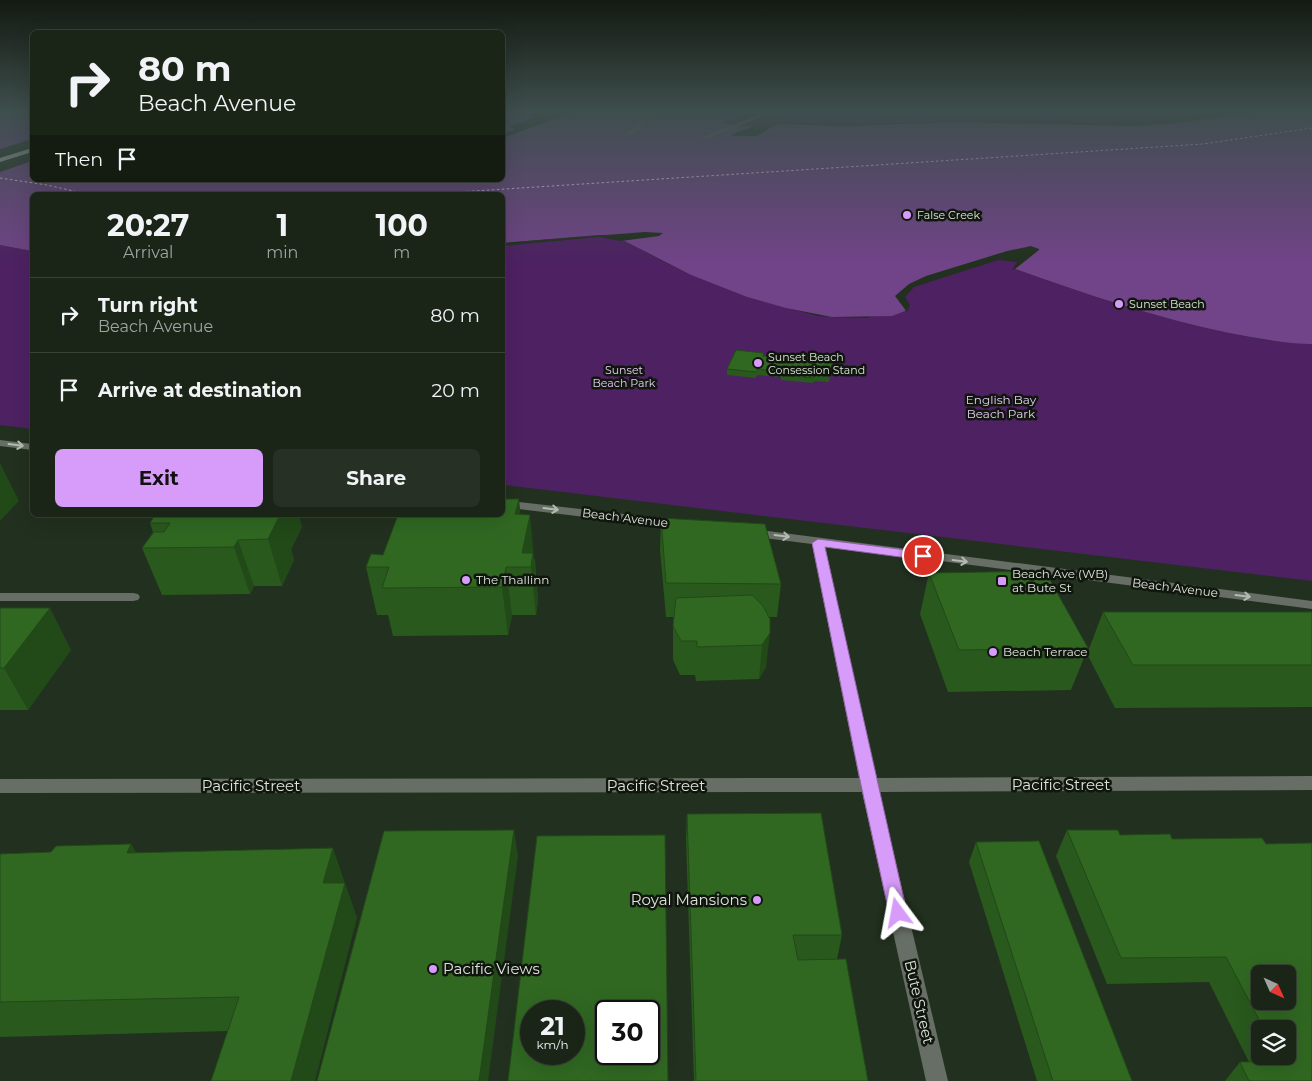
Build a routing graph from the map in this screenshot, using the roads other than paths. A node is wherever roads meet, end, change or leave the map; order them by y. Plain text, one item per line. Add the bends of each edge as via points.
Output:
1 (0, 443) edge
2 (30, 447) edge
3 (505, 503) edge
4 (688, 526) edge
5 (744, 532) edge
6 (818, 543) junction
7 (0, 597) edge
8 (133, 597) dead end
9 (1312, 605) edge
10 (1312, 783) edge
11 (869, 785) junction
12 (0, 786) edge
13 (937, 1081) edge

1 -> 2 street
3 -> 4 street, Beach Avenue
5 -> 6 street, Beach Avenue
6 -> 9 street, Beach Avenue
6 - 11 street, Bute Street
7 - 8 street
10 - 11 street, Pacific Street
11 - 12 street, Pacific Street
11 - 13 street, Bute Street

